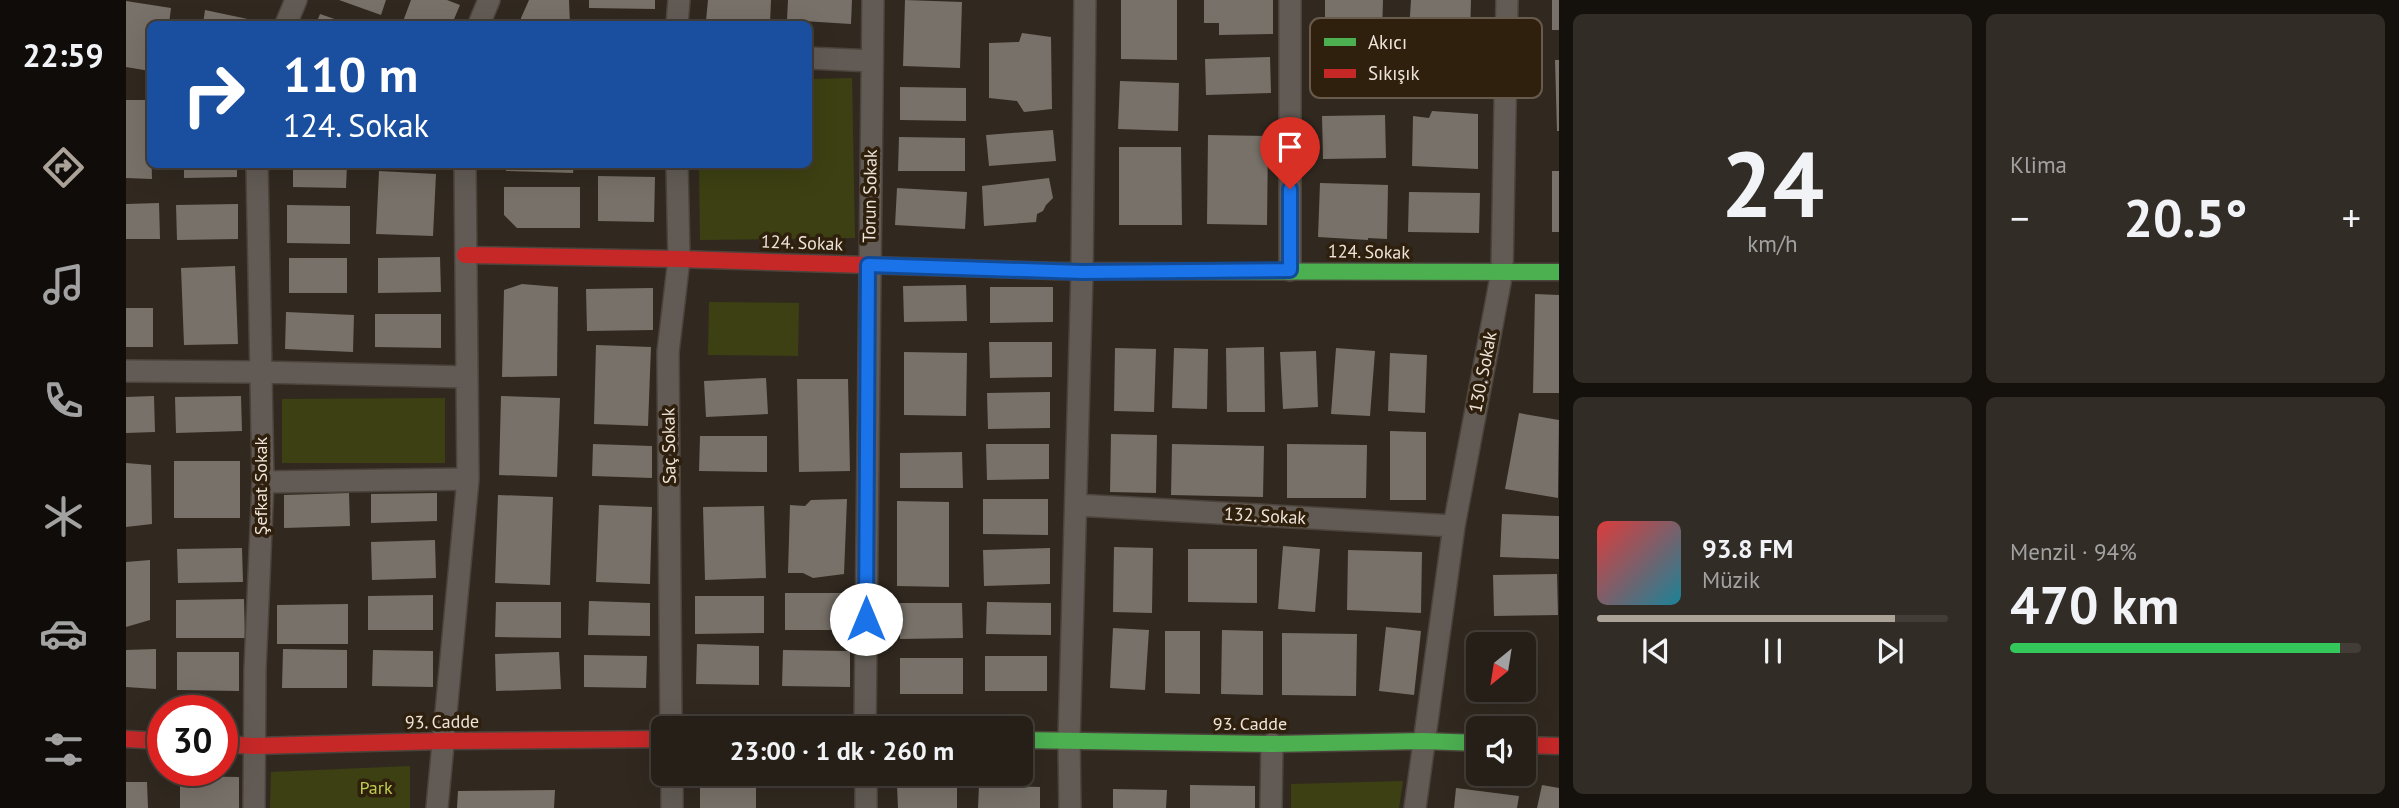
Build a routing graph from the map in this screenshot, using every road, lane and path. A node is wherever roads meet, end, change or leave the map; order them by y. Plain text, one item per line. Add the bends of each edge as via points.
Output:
1 (296, 0) edge
2 (489, 0) edge
3 (679, 0) edge
4 (873, 0) edge
5 (1085, 0) edge
6 (1290, 0) edge
7 (1507, 0) edge
8 (1507, 18) edge
9 (287, 21) edge
10 (480, 21) edge
11 (677, 21) edge
12 (812, 58) edge
13 (872, 61) junction
14 (1505, 98) edge
15 (257, 168) edge
16 (465, 168) edge
17 (677, 168) edge
18 (465, 255) junction
19 (679, 259) junction
20 (868, 265) junction
21 (1290, 270) junction
22 (1082, 272) junction
23 (1502, 272) junction
24 (1559, 272) edge
25 (126, 371) edge
26 (259, 372) junction
27 (466, 377) junction
28 (468, 479) junction
29 (263, 482) junction
30 (1076, 505) junction
31 (1454, 526) junction
32 (671, 716) edge
33 (865, 716) edge
34 (126, 739) edge
35 (651, 739) edge
36 (147, 740) edge
37 (1033, 740) edge
38 (1069, 740) junction
39 (443, 741) junction
40 (1423, 741) junction
41 (1466, 743) edge
42 (1272, 744) junction
43 (238, 745) edge
44 (1536, 745) edge
45 (254, 746) junction
46 (1559, 746) edge
47 (672, 786) edge
48 (866, 786) edge
49 (254, 808) edge
50 (437, 808) edge
51 (672, 808) edge
52 (866, 808) edge
53 (1070, 808) edge
54 (1271, 808) edge
55 (1415, 808) edge

1 - 9 street
2 - 10 street
3 - 11 street
4 - 13 street, Torun Sokak
5 - 22 street
6 - 21 street
7 - 8 street, 130. Sokak
12 - 13 street
13 - 20 street, Torun Sokak
14 - 23 street, 130. Sokak
15 - 26 street, Şefkat Sokak
16 - 18 street
17 - 19 street, Saç Sokak
18 - 19 street, 124. Sokak
18 - 27 street
19 - 20 street, 124. Sokak
19 - 32 street, Saç Sokak via 668,352
20 - 22 street, 124. Sokak
20 - 33 street, Torun Sokak
21 - 22 street, 124. Sokak
21 - 23 street, 124. Sokak
22 - 30 street
23 - 24 street, 124. Sokak
23 - 31 street, 130. Sokak
25 - 26 street
26 - 27 street
26 - 29 street, Şefkat Sokak
27 - 28 street
28 - 29 street
28 - 39 street
29 - 45 street, Şefkat Sokak
30 - 31 street, 132. Sokak
30 - 38 street
31 - 40 street, 130. Sokak
34 - 36 street
35 - 39 street, 93. Cadde
37 - 38 street, 93. Cadde
38 - 42 street, 93. Cadde
38 - 53 street
39 - 45 street, 93. Cadde
39 - 50 street
40 - 41 street, 93. Cadde
40 - 42 street, 93. Cadde
40 - 55 street, 130. Sokak
42 - 54 street
43 - 45 street, 93. Cadde
44 - 46 street
45 - 49 street, Şefkat Sokak
47 - 51 street
48 - 52 street

